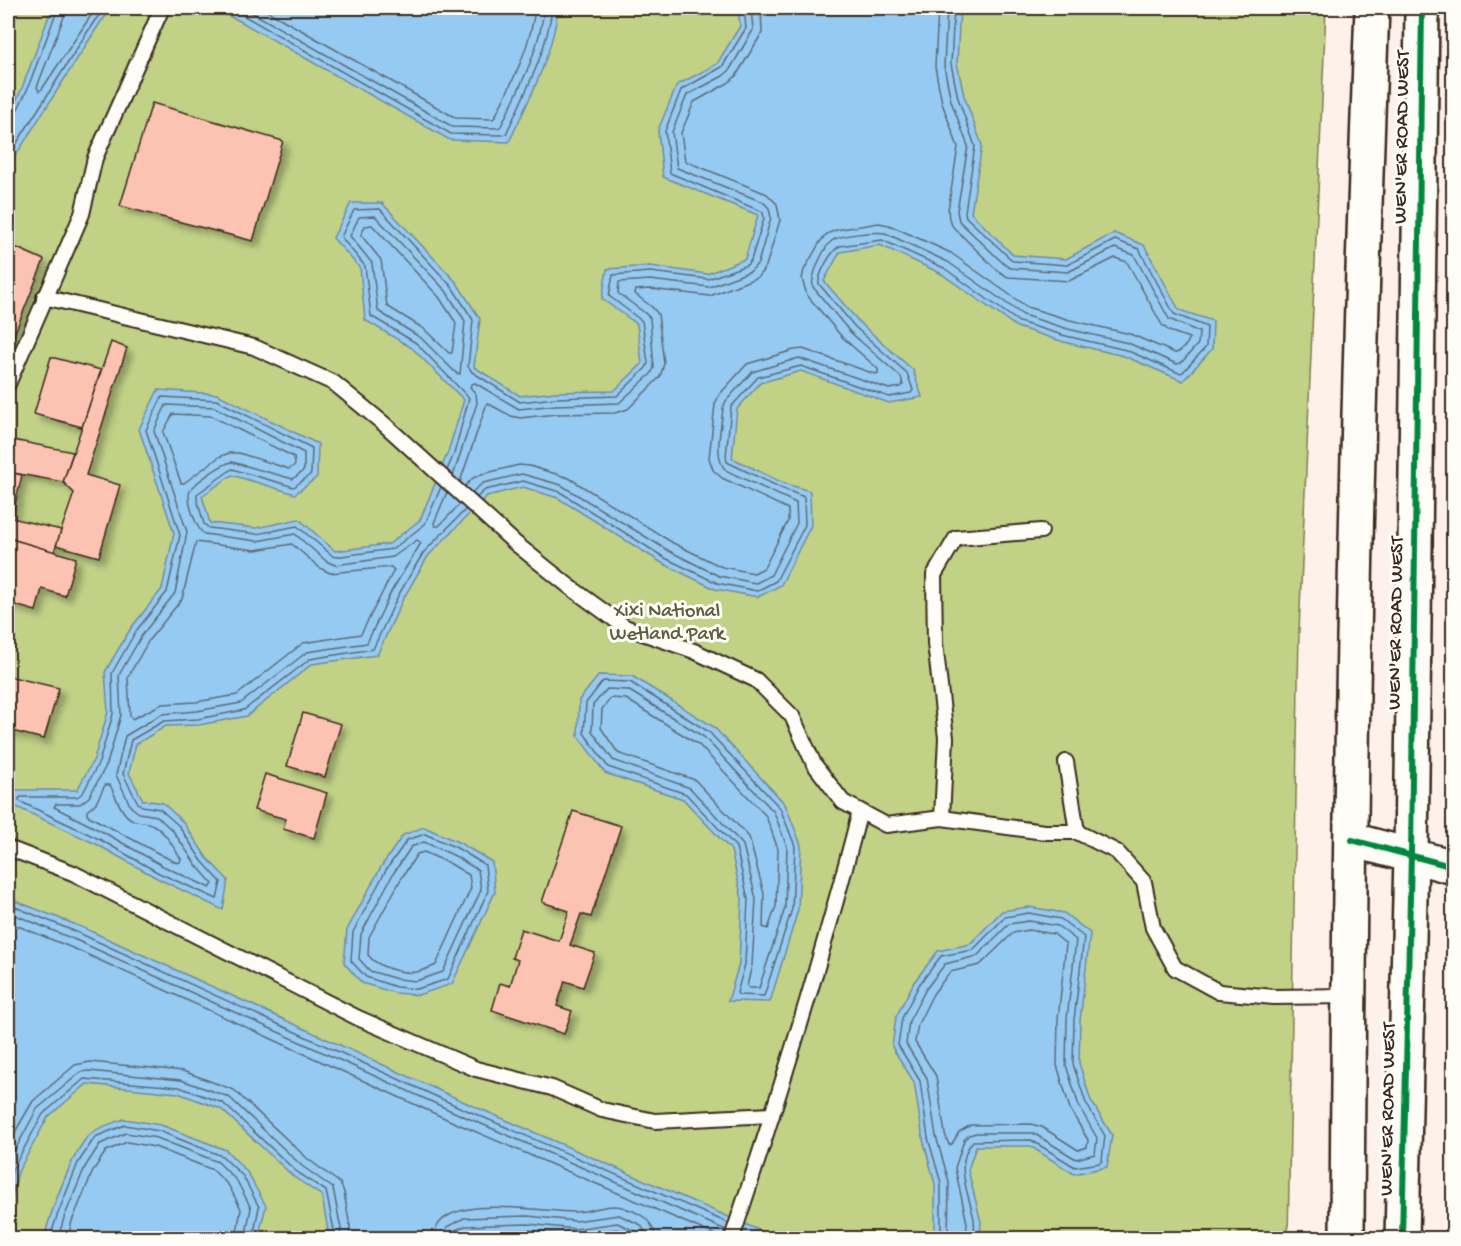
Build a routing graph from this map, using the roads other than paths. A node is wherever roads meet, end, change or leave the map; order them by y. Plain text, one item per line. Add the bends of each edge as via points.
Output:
1 (1372, 8) edge
2 (1422, 8) edge
3 (161, 9) edge
4 (44, 297) junction
5 (8, 384) edge
6 (1041, 531) dead end
7 (1066, 762) dead end
8 (860, 811) junction
9 (942, 818) junction
10 (1077, 832) junction
11 (1352, 840) junction
12 (8, 848) edge
13 (1411, 855) junction
14 (1454, 867) edge
15 (1348, 996) junction
16 (772, 1114) junction
17 (732, 1239) edge
18 (1347, 1239) edge
19 (1402, 1239) edge

1 - 11 main road, WEN'ER ROAD WEST via 1359,416
2 - 13 main road, WEN'ER ROAD WEST
3 - 4 lane via 95,159 82,214
4 - 5 lane
4 - 8 lane via 254,347 333,383 515,543 625,627 694,651 756,680 792,716 814,764 843,802
6 - 9 lane via 956,538 934,575 935,643 946,738
7 - 10 lane
8 - 9 lane via 886,825
8 - 16 lane
9 - 10 lane via 1044,832
10 - 15 lane via 1117,852 1144,882 1153,928 1175,968 1220,992 1274,997
11 - 13 main road
11 - 15 main road, WEN'ER ROAD WEST
12 - 16 lane via 73,873 358,1018 476,1069 552,1088 602,1110 655,1121
13 - 14 main road
13 - 19 main road, WEN'ER ROAD WEST
15 - 18 main road, WEN'ER ROAD WEST
16 - 17 lane

